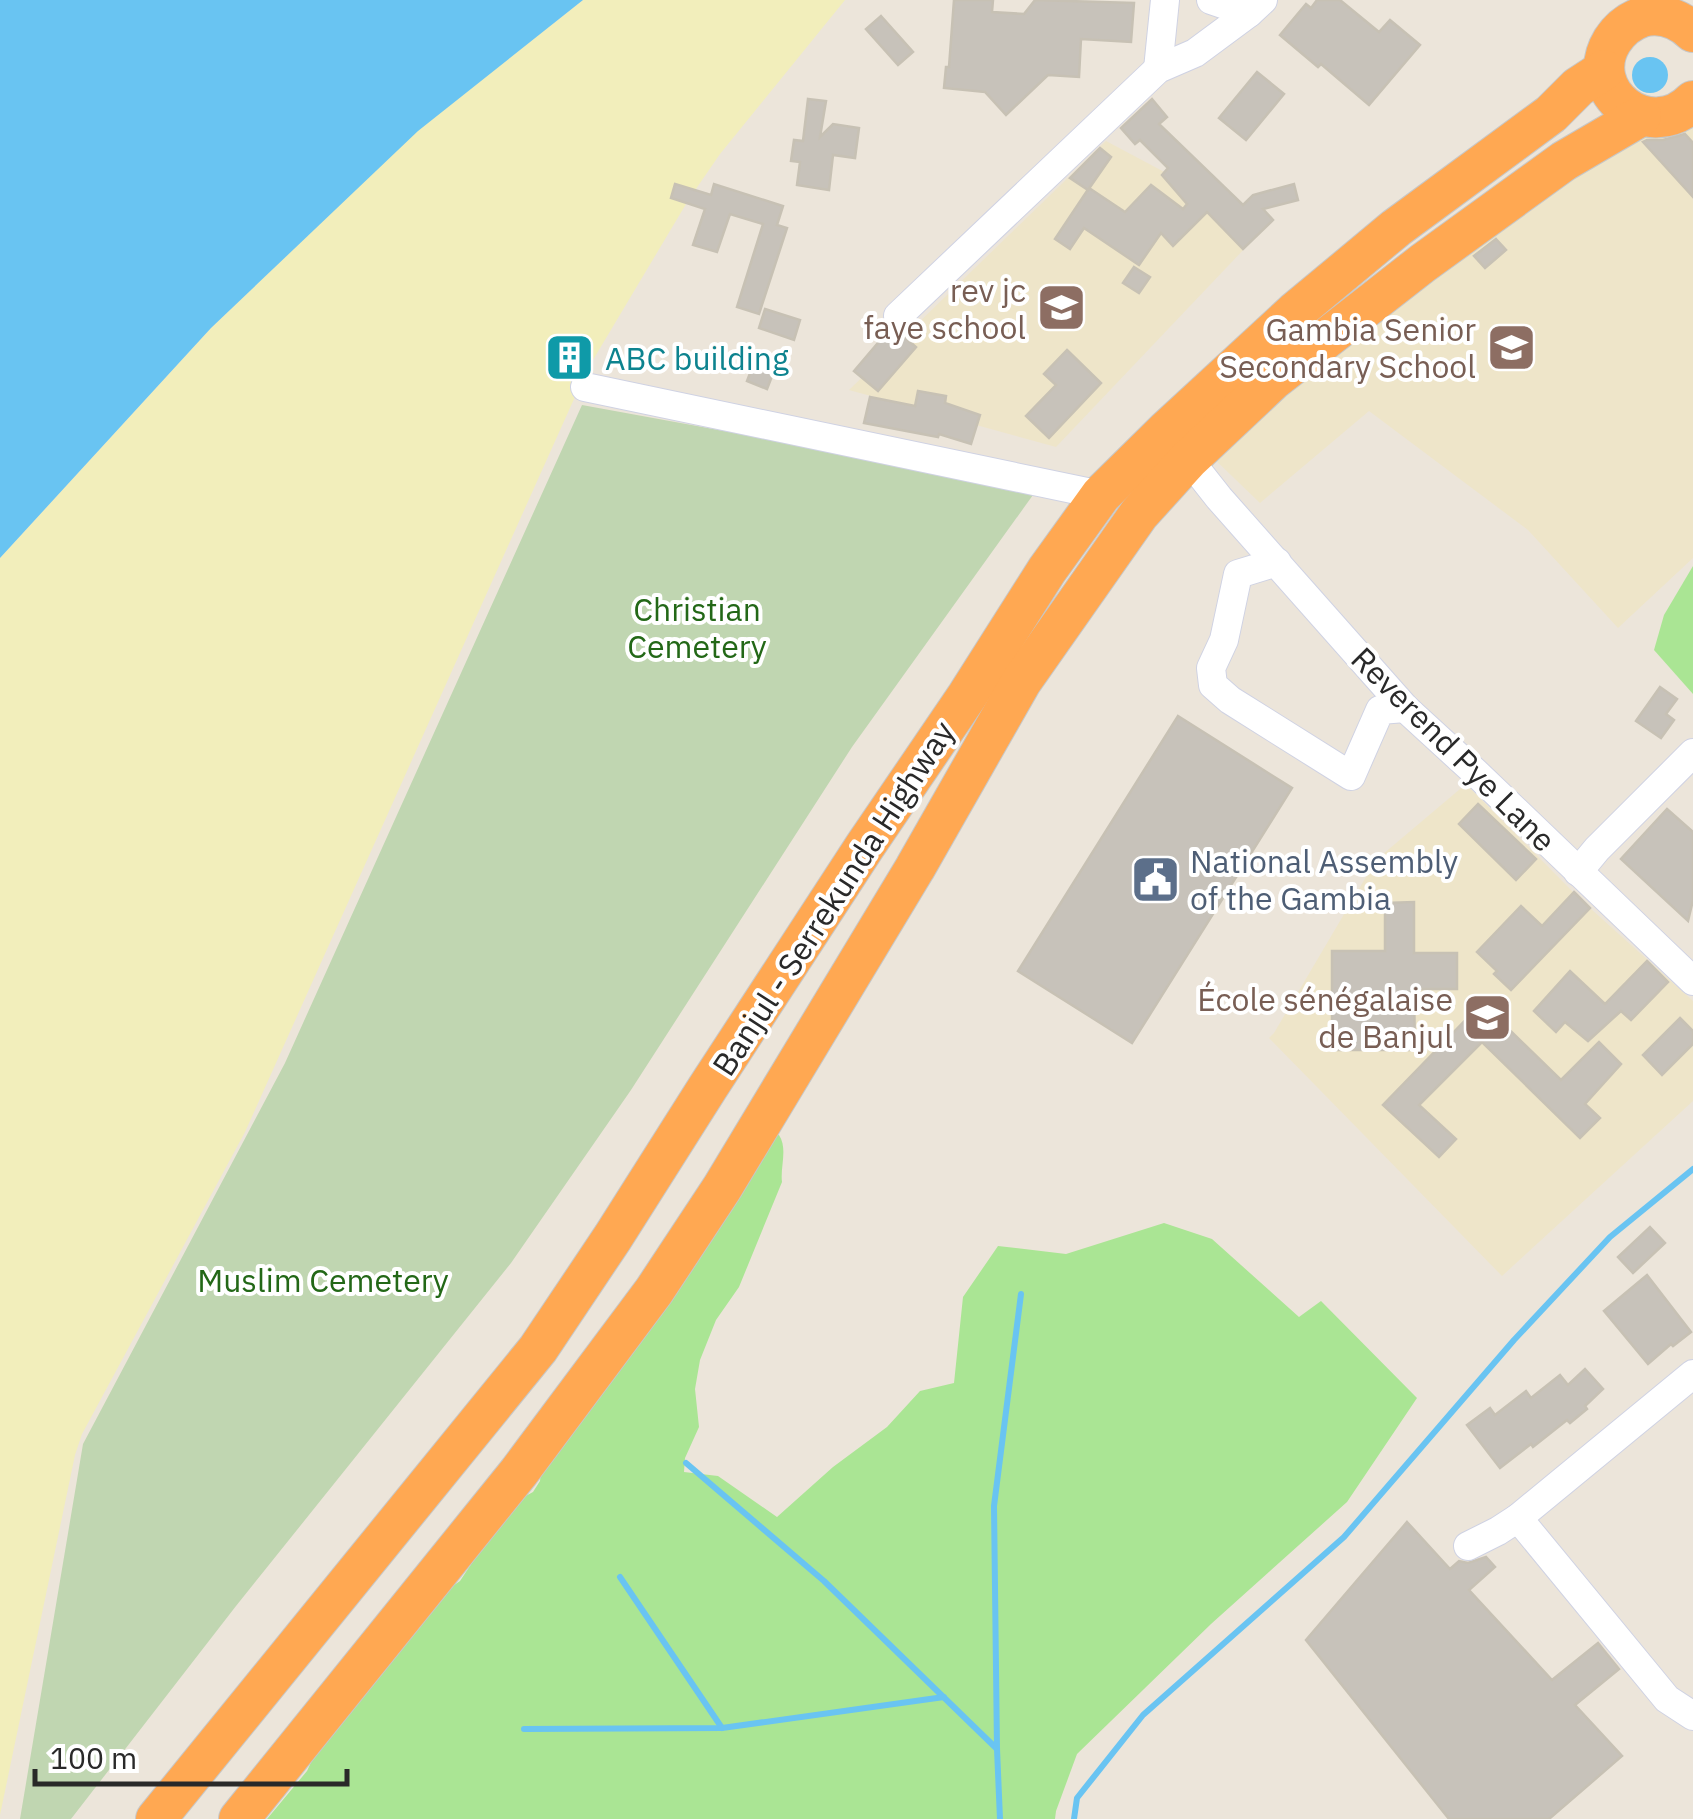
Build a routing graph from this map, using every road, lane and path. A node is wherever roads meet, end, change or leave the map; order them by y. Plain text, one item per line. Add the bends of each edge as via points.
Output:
1 (1165, 0) edge
2 (1211, 0) edge
3 (1623, 0) edge
4 (1256, 7) edge
5 (1684, 23) edge
6 (1607, 58) junction
7 (1158, 69) junction
8 (1674, 113) edge
9 (898, 316) dead end
10 (585, 387) dead end
11 (1177, 445) junction
12 (1101, 496) junction
13 (1277, 562) junction
14 (1405, 708) junction
15 (1693, 753) edge
16 (865, 846) junction
17 (915, 868) junction
18 (1578, 872) junction
19 (1693, 981) edge
20 (1693, 1374) edge
21 (1518, 1518) junction
22 (1468, 1546) dead end
23 (1693, 1716) edge
24 (156, 1819) edge
25 (239, 1819) edge

1 - 7 street
2 - 4 street
3 - 6 street
4 - 7 street via 1195,53
5 - 6 highway, Banjul - Serrekunda Highway via 1658,16 1629,23
6 - 8 highway via 1610,90 1623,106
6 - 11 highway, Banjul - Serrekunda Highway via 1551,114 1294,312
7 - 9 street
8 - 11 highway, Banjul - Serrekunda Highway via 1564,161
10 - 12 street
11 - 12 highway, Banjul - Serrekunda Highway
11 - 13 street, Reverend Pye Lane
11 - 17 highway, Banjul - Serrekunda Highway via 1139,514 1021,682
12 - 16 highway, Banjul - Serrekunda Highway
13 - 14 street, Reverend Pye Lane
13 - 14 street via 1238,574 1213,685 1351,776 1380,710
14 - 18 street, Reverend Pye Lane
15 - 18 street
16 - 17 highway
16 - 24 highway, Banjul - Serrekunda Highway via 538,1348
17 - 25 highway, Banjul - Serrekunda Highway via 654,1292 507,1487
18 - 19 street, Reverend Pye Lane
20 - 21 street
21 - 22 street
21 - 23 street via 1667,1700

